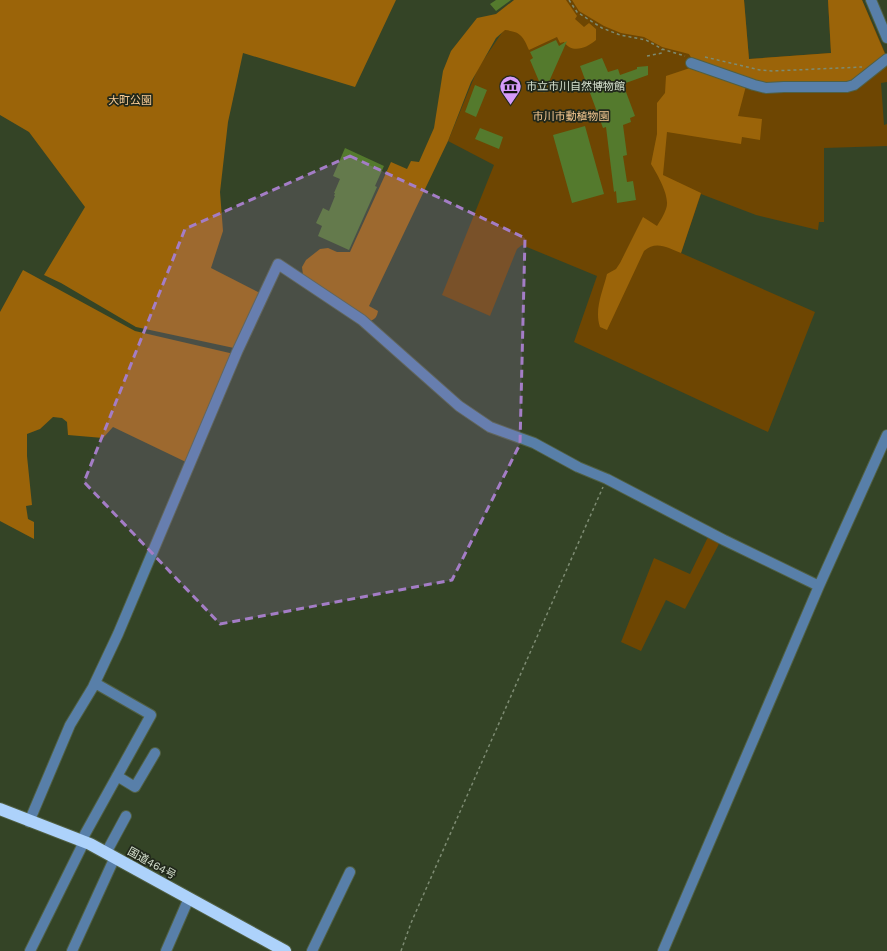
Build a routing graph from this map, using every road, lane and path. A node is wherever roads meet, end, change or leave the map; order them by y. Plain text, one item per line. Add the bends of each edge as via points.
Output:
1 (569, 0) edge
2 (871, 0) edge
3 (887, 38) edge
4 (662, 49) junction
5 (647, 56) dead end
6 (701, 56) dead end
7 (887, 59) edge
8 (690, 60) joint
9 (873, 70) junction
10 (887, 434) edge
11 (607, 479) junction
12 (819, 586) junction
13 (95, 683) junction
14 (155, 752) dead end
15 (117, 776) junction
16 (0, 810) edge
17 (126, 816) dead end
18 (29, 822) junction
19 (82, 841) junction
20 (111, 855) junction
21 (350, 872) dead end
22 (189, 898) junction
23 (30, 951) edge
24 (72, 951) edge
25 (166, 951) edge
26 (285, 951) edge
27 (312, 951) edge
28 (401, 951) edge
29 (663, 951) edge

1 - 4 path via 577,12 602,28 620,35 646,40
2 - 3 street
4 - 5 path via 662,53
4 - 8 path
6 - 9 path via 772,71 860,66
7 - 9 street
8 - 9 street via 766,88 847,87 854,85
10 - 12 street
11 - 12 street
11 - 13 street via 578,467 534,443 490,427 459,406 362,320 278,264 237,352
11 - 28 path via 423,894
12 - 29 street
13 - 15 street via 151,716
13 - 18 street via 70,725
14 - 15 street via 135,787
15 - 19 street
16 - 18 highway, 国道464号
17 - 20 street
18 - 19 highway, 国道464号
19 - 20 highway, 国道464号
19 - 23 street via 81,848
20 - 22 highway, 国道464号
20 - 24 street
21 - 27 street
22 - 25 street
22 - 26 highway, 国道464号

